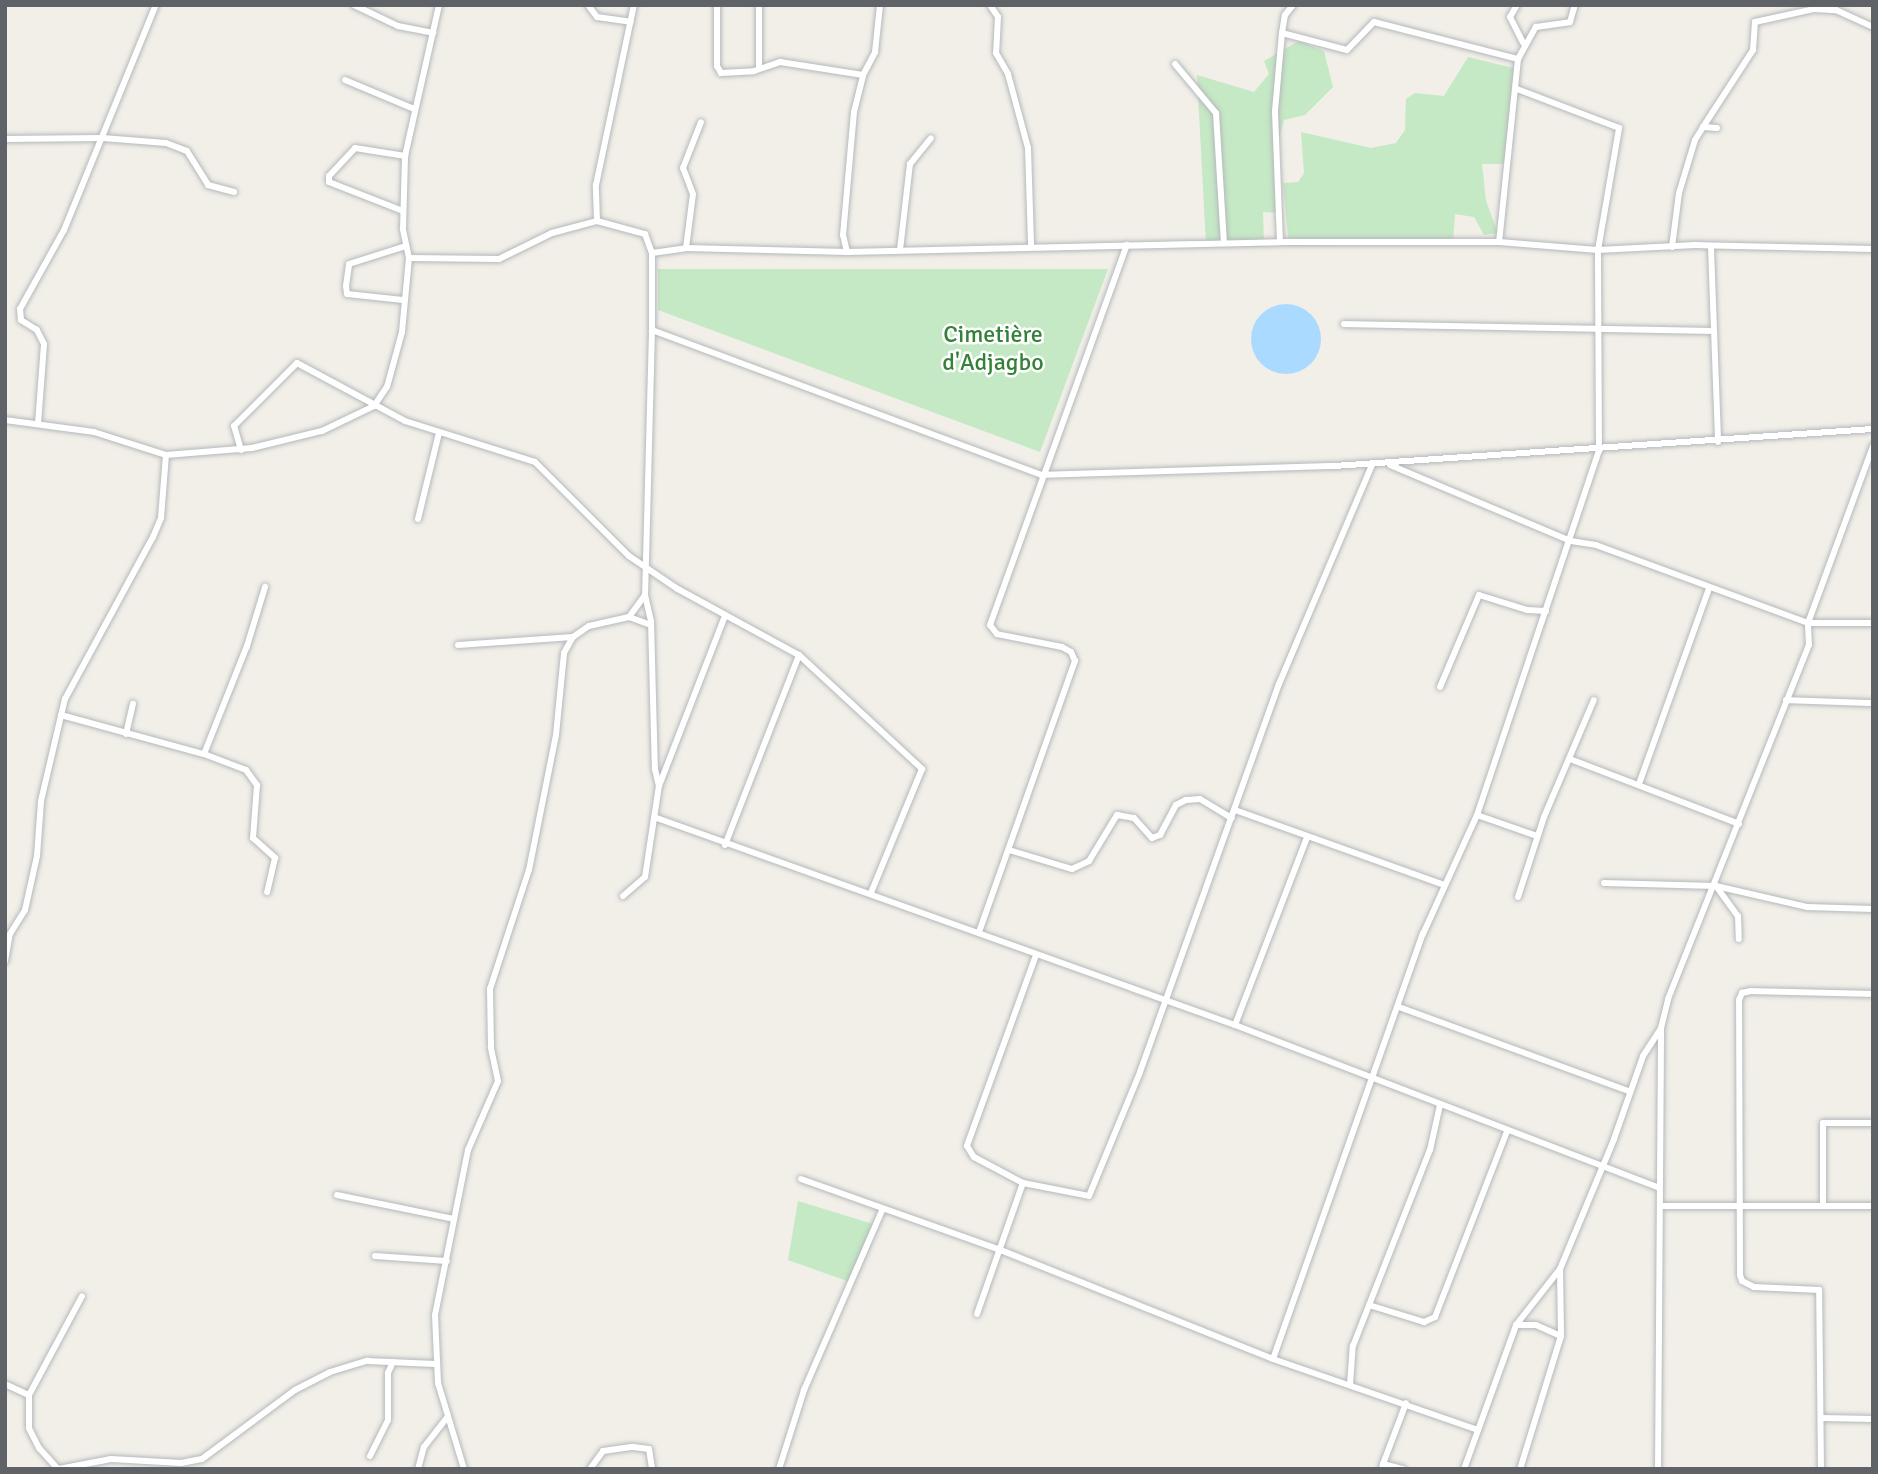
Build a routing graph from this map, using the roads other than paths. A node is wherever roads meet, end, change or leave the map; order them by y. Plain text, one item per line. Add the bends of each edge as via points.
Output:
1 (156, 5) edge
2 (354, 5) edge
3 (439, 5) edge
4 (588, 5) edge
5 (634, 5) edge
6 (717, 5) edge
7 (759, 5) edge
8 (880, 5) edge
9 (990, 5) edge
10 (1293, 5) edge
11 (1517, 5) edge
12 (1575, 5) edge
13 (631, 22) junction
14 (1873, 27) edge
15 (433, 33) junction
16 (1282, 33) junction
17 (1523, 43) junction
18 (1518, 59) junction
19 (1175, 64) dead end
20 (760, 66) junction
21 (863, 75) junction
22 (345, 80) dead end
23 (1517, 89) junction
24 (414, 109) junction
25 (701, 122) dead end
26 (1703, 127) junction
27 (1717, 128) dead end
28 (103, 138) junction
29 (931, 138) dead end
30 (5, 139) edge
31 (405, 156) junction
32 (234, 192) dead end
33 (403, 211) junction
34 (597, 221) junction
35 (1224, 242) junction
36 (1280, 242) junction
37 (1499, 242) junction
38 (1031, 245) junction
39 (1126, 245) junction
40 (406, 246) junction
41 (1672, 247) junction
42 (686, 248) junction
43 (1711, 248) junction
44 (1873, 249) edge
45 (900, 250) junction
46 (1598, 250) junction
47 (847, 251) junction
48 (652, 253) junction
49 (409, 258) junction
50 (403, 300) junction
51 (1344, 324) dead end
52 (652, 330) junction
53 (1597, 331) junction
54 (1710, 331) junction
55 (374, 406) junction
56 (5, 419) edge
57 (38, 424) junction
58 (1873, 429) edge
59 (439, 433) junction
60 (1718, 442) junction
61 (1873, 446) edge
62 (241, 450) junction
63 (1599, 451) junction
64 (166, 455) junction
65 (1373, 463) junction
66 (1384, 463) junction
67 (1041, 475) junction
68 (418, 519) dead end
69 (1571, 541) junction
70 (647, 567) junction
71 (265, 586) dead end
72 (1709, 588) junction
73 (645, 595) junction
74 (1546, 611) junction
75 (725, 616) junction
76 (629, 617) junction
77 (1808, 623) junction
78 (1873, 623) edge
79 (650, 625) junction
80 (573, 637) junction
81 (458, 645) dead end
82 (799, 655) junction
83 (1440, 687) dead end
84 (1594, 700) dead end
85 (1786, 700) junction
86 (1873, 703) edge
87 (133, 704) dead end
88 (61, 715) junction
89 (126, 734) junction
90 (204, 754) junction
91 (1570, 759) junction
92 (1639, 783) junction
93 (659, 786) junction
94 (1235, 810) junction
95 (1477, 814) junction
96 (653, 817) junction
97 (1232, 818) junction
98 (1740, 824) junction
99 (1307, 836) junction
100 (1537, 836) junction
101 (725, 845) junction
102 (1009, 850) junction
103 (1604, 883) dead end
104 (1444, 886) junction
105 (1714, 886) junction
106 (267, 892) dead end
107 (871, 893) junction
108 (623, 896) dead end
109 (1518, 897) dead end
110 (1873, 909) edge
111 (979, 932) junction
112 (1739, 939) dead end
113 (1036, 955) junction
114 (5, 961) edge
115 (1873, 994) edge
116 (1165, 1002) junction
117 (1399, 1007) junction
118 (1235, 1025) junction
119 (1661, 1028) junction
120 (1373, 1081) junction
121 (1629, 1091) junction
122 (1440, 1105) junction
123 (1873, 1123) edge
124 (1507, 1131) junction
125 (1603, 1166) junction
126 (801, 1179) dead end
127 (1023, 1183) junction
128 (1660, 1188) junction
129 (337, 1195) dead end
130 (1660, 1206) junction
131 (1741, 1206) junction
132 (1824, 1206) junction
133 (1873, 1206) edge
134 (882, 1211) junction
135 (454, 1219) junction
136 (998, 1249) junction
137 (375, 1256) dead end
138 (447, 1261) junction
139 (1560, 1269) junction
140 (82, 1296) dead end
141 (1369, 1305) junction
142 (977, 1314) dead end
143 (1516, 1325) junction
144 (1561, 1336) junction
145 (1273, 1359) junction
146 (393, 1362) junction
147 (435, 1364) junction
148 (5, 1384) edge
149 (1350, 1385) junction
150 (29, 1395) junction
151 (1406, 1403) junction
152 (447, 1418) junction
153 (1821, 1419) junction
154 (1873, 1419) edge
155 (1478, 1430) junction
156 (370, 1456) dead end
157 (1382, 1466) edge
158 (59, 1469) edge
159 (418, 1469) edge
160 (464, 1469) edge
161 (590, 1469) edge
162 (652, 1469) edge
163 (779, 1469) edge
164 (1403, 1469) edge
165 (1464, 1469) edge
166 (1520, 1469) edge
167 (1658, 1469) edge
168 (1821, 1469) edge

1 - 28 street
2 - 15 street via 398,26
3 - 15 street
4 - 13 street via 597,17
5 - 13 street
6 - 20 street via 718,71 754,71
7 - 20 street
8 - 21 street via 875,52
9 - 38 street via 998,17 996,54 1008,74 1028,148
10 - 16 street via 1285,15
11 - 17 street via 1510,17
12 - 17 street via 1570,22 1536,27
13 - 34 street via 596,185
14 - 26 street via 1836,10 1814,9 1755,22 1753,51
15 - 24 street
16 - 18 street via 1347,50 1374,22
16 - 36 street via 1275,111
17 - 18 street
18 - 23 street
19 - 35 street via 1216,113
20 - 21 street via 805,64
21 - 47 street via 849,164 843,235
22 - 24 street
23 - 37 street
23 - 46 street via 1619,128
24 - 31 street
25 - 42 street via 683,168 693,194
26 - 27 street
26 - 41 street via 1682,182
28 - 30 street
28 - 32 street via 147,139 182,148 208,185
28 - 57 street via 64,230 20,309 21,320 37,330 44,344
29 - 45 street via 911,164
31 - 33 street
31 - 33 street via 355,148 329,176 329,182
33 - 40 street
34 - 48 street via 645,234
34 - 49 street via 552,233 499,259
35 - 36 street
35 - 39 street
36 - 37 street
37 - 46 street
38 - 39 street
38 - 45 street
39 - 67 street
40 - 49 street
40 - 50 street via 349,264 345,286 348,294
41 - 43 street
41 - 46 street
42 - 47 street
42 - 48 street
43 - 44 street
43 - 54 street
45 - 47 street
46 - 53 street
48 - 52 street
49 - 50 street
50 - 55 street via 399,351 387,387
51 - 53 street
52 - 67 street
52 - 70 street
53 - 54 street
53 - 63 street
54 - 60 street
55 - 59 street
55 - 62 street via 322,430
55 - 62 street via 298,363 234,426
56 - 57 street
57 - 64 street via 94,432
58 - 60 street
59 - 68 street
59 - 70 street via 535,462 629,556
60 - 63 street via 1622,444
61 - 77 street
62 - 64 street
63 - 66 street
63 - 69 street via 1582,492
64 - 88 street via 161,518
65 - 66 street
65 - 67 street
65 - 94 street via 1279,684
66 - 69 street
67 - 102 street via 989,625 997,634 1062,647 1076,661
69 - 72 street via 1596,545
69 - 74 street
70 - 73 street
70 - 75 street
71 - 90 street via 247,646
72 - 77 street
72 - 92 street
73 - 76 street
73 - 79 street
74 - 83 street via 1479,595
74 - 95 street
75 - 82 street
75 - 93 street
76 - 79 street
76 - 80 street via 589,626
77 - 78 street
77 - 85 street via 1809,645
79 - 93 street
80 - 81 street
80 - 135 street via 564,653 556,735 528,870 491,989 491,1047 498,1081 468,1150
82 - 101 street
82 - 107 street via 922,769
84 - 91 street
85 - 86 street
85 - 98 street
87 - 89 street
88 - 89 street
88 - 114 street via 25,910 10,934
89 - 90 street
90 - 106 street via 242,767 255,781 253,838 275,858
91 - 92 street
91 - 100 street
92 - 98 street
93 - 96 street
94 - 97 street
94 - 99 street
95 - 100 street
95 - 104 street
96 - 101 street
96 - 108 street via 645,877
97 - 102 street via 1200,799 1186,800 1176,805 1160,835 1152,838 1134,818 1117,815 1089,861 1073,869
97 - 116 street
98 - 105 street
99 - 104 street
99 - 118 street
100 - 109 street
101 - 107 street
102 - 111 street
103 - 105 street
104 - 117 street
105 - 110 street via 1807,907
105 - 112 street via 1738,915
105 - 119 street
107 - 111 street
111 - 113 street
113 - 116 street
113 - 127 street via 967,1146 974,1157
115 - 131 street via 1742,993
116 - 118 street
116 - 127 street via 1089,1196
117 - 120 street
117 - 121 street
118 - 120 street
119 - 121 street
119 - 128 street
120 - 122 street
120 - 145 street
121 - 125 street
122 - 124 street
122 - 141 street via 1430,1150
123 - 132 street via 1823,1122
124 - 125 street
124 - 141 street via 1435,1317 1424,1322
125 - 128 street
125 - 139 street
126 - 134 street
127 - 136 street
128 - 130 street
129 - 135 street
130 - 131 street
130 - 167 street
131 - 132 street
131 - 153 street via 1742,1281 1754,1287 1819,1290
132 - 133 street
134 - 136 street
134 - 163 street via 804,1390
135 - 138 street
136 - 142 street
136 - 145 street
137 - 138 street
138 - 147 street via 435,1315
139 - 143 street
139 - 144 street
140 - 150 street
141 - 149 street via 1353,1346
143 - 144 street via 1536,1325
143 - 155 street
144 - 166 street
145 - 149 street
146 - 147 street
146 - 156 street via 388,1373 388,1420
146 - 158 street via 368,1361 330,1372 295,1390 202,1459 181,1463 111,1459
147 - 152 street
148 - 150 street
149 - 151 street
150 - 158 street via 29,1427 39,1448
151 - 155 street
151 - 157 street
152 - 159 street via 425,1447
152 - 160 street
153 - 154 street
153 - 168 street
155 - 165 street
157 - 164 street
161 - 162 street via 603,1451 633,1447 649,1449

